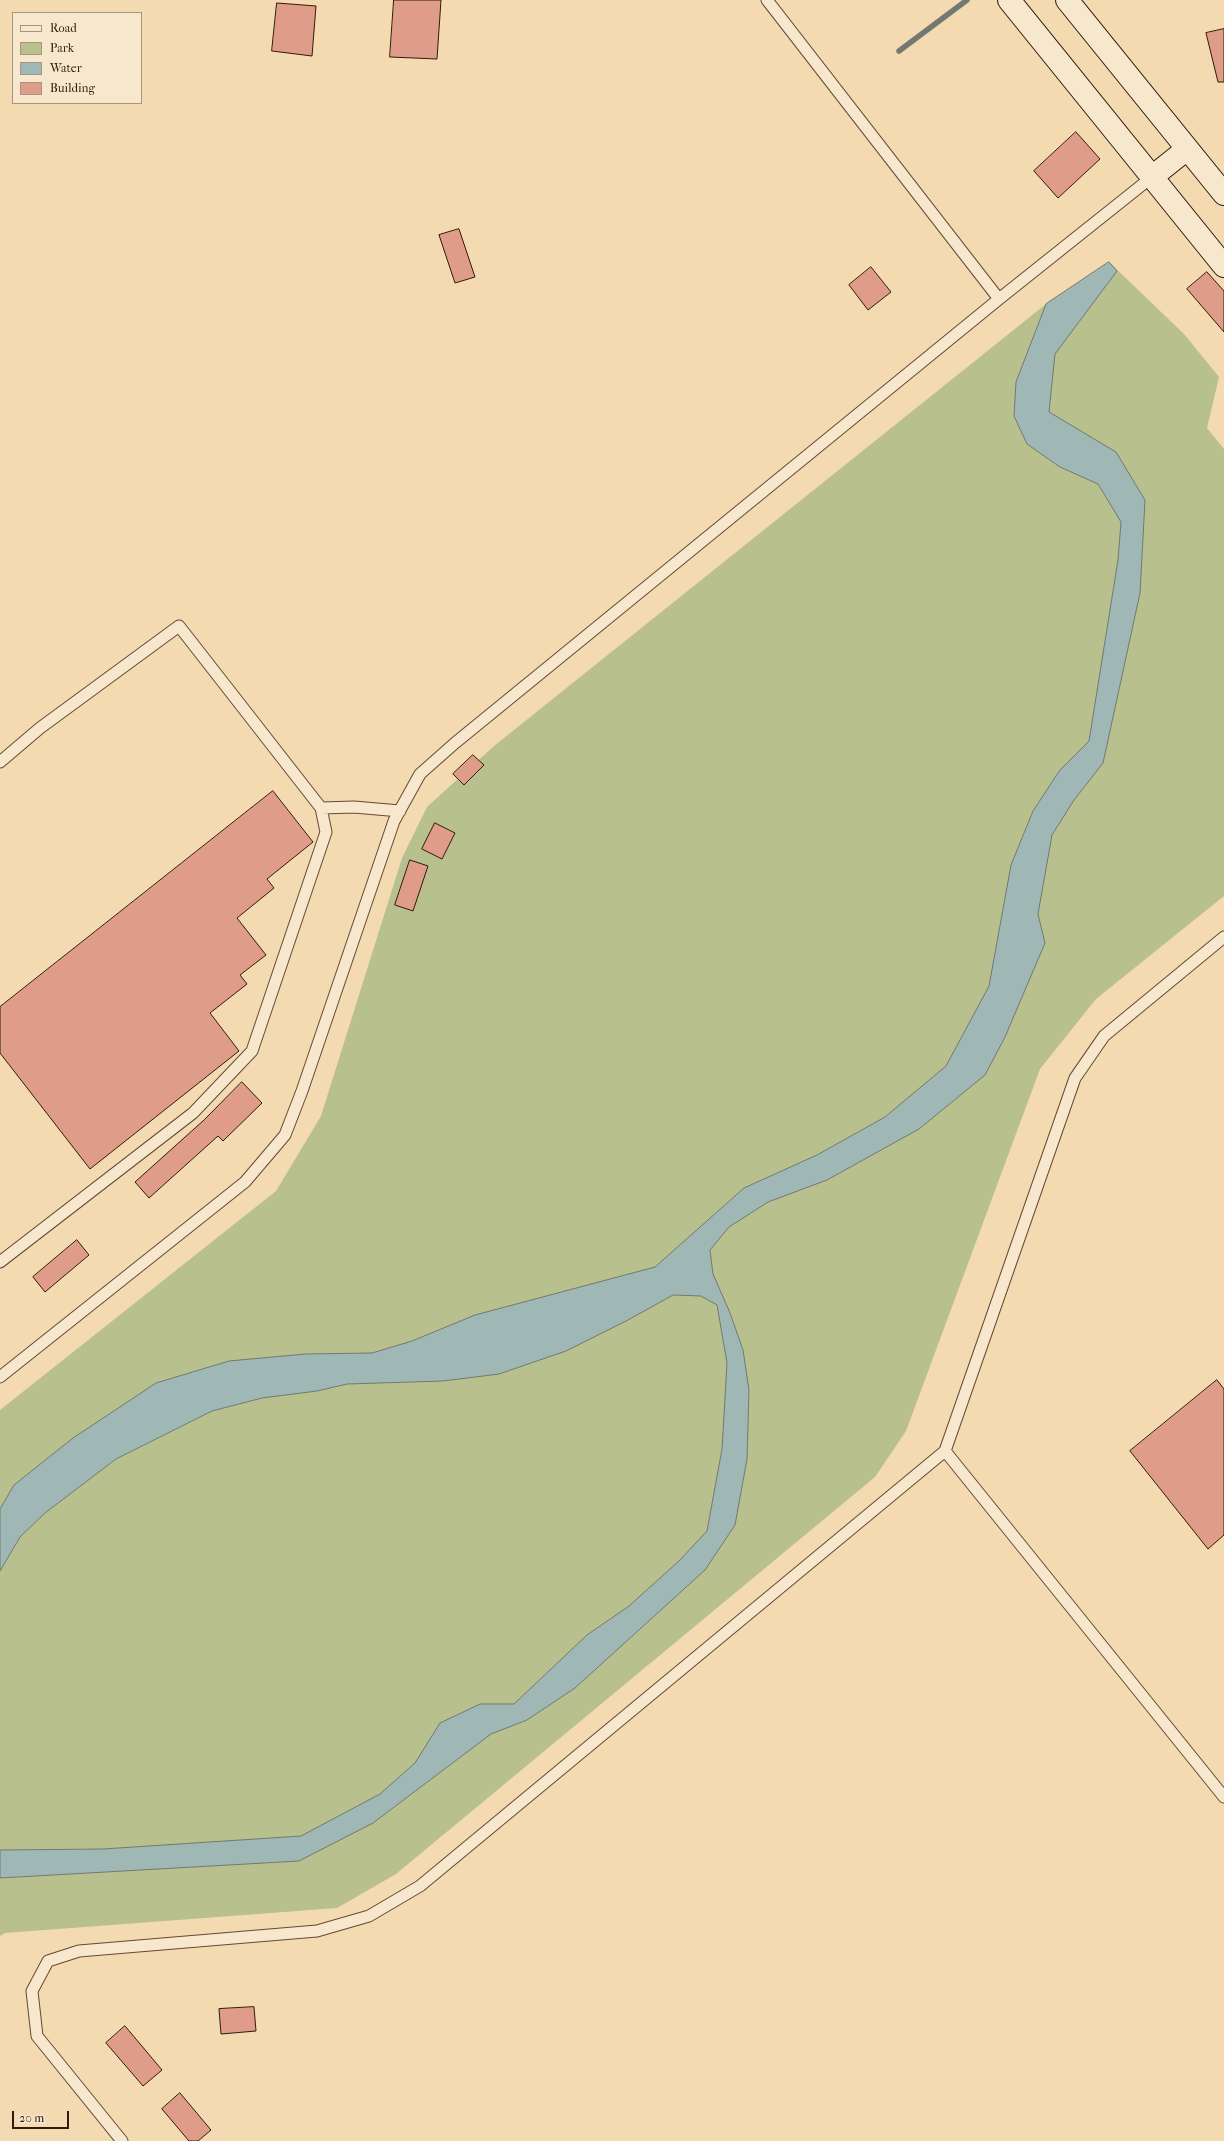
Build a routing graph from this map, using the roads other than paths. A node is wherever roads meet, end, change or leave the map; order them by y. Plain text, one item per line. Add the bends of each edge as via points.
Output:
1 (767, 0) edge
2 (1009, 0) edge
3 (1067, 0) edge
4 (1187, 149) junction
5 (1152, 178) junction
6 (1224, 194) edge
7 (1224, 266) edge
8 (999, 299) junction
9 (0, 762) edge
10 (321, 808) junction
11 (400, 811) junction
12 (1224, 938) edge
13 (0, 1262) edge
14 (0, 1377) edge
15 (945, 1451) junction
16 (1224, 1797) edge
17 (122, 2141) edge

1 - 8 lane
2 - 5 street
3 - 4 street
4 - 5 street
4 - 6 street
5 - 7 street
5 - 8 lane
8 - 11 lane via 455,743 420,774
9 - 10 lane via 40,728 179,626
10 - 11 lane via 354,807
10 - 13 lane via 326,832 252,1051 193,1113
11 - 14 lane via 394,821 285,1134 245,1182
12 - 15 lane via 1104,1036 1075,1078
15 - 16 lane
15 - 17 lane via 420,1886 369,1916 317,1931 79,1951 48,1961 32,1991 37,2036

